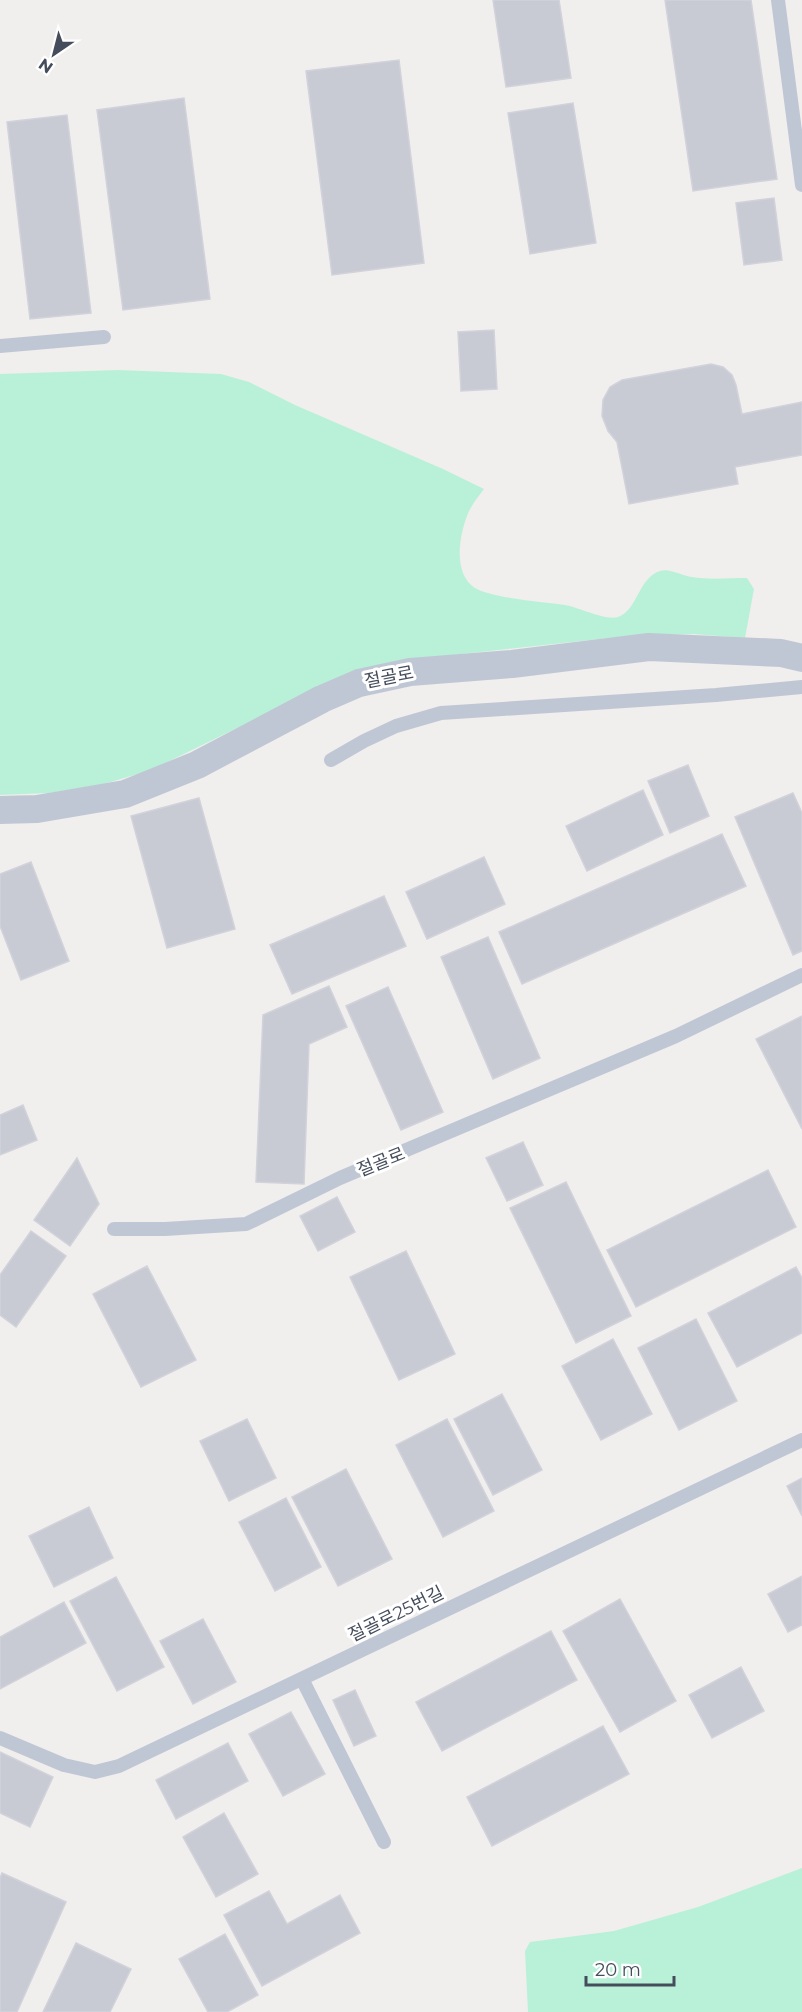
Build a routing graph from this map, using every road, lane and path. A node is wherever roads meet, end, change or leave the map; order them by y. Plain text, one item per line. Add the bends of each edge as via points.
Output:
1 (778, 0) edge
2 (802, 184) edge
3 (104, 337) dead end
4 (0, 346) edge
5 (802, 658) edge
6 (802, 687) edge
7 (331, 760) dead end
8 (0, 810) edge
9 (802, 975) edge
10 (114, 1229) dead end
11 (802, 1440) edge
12 (302, 1679) junction
13 (0, 1738) edge
14 (384, 1842) dead end

1 - 2 lane
3 - 4 lane
5 - 8 street, 절골로 via 781,653 649,647 410,672 358,683 197,765 125,794 37,810
6 - 7 lane via 441,713 396,726
9 - 10 lane, 절골로 via 676,1036 340,1178 246,1224
11 - 12 lane, 절골로25번길
12 - 13 lane, 절골로25번길 via 149,1753 95,1772 64,1765
12 - 14 lane

